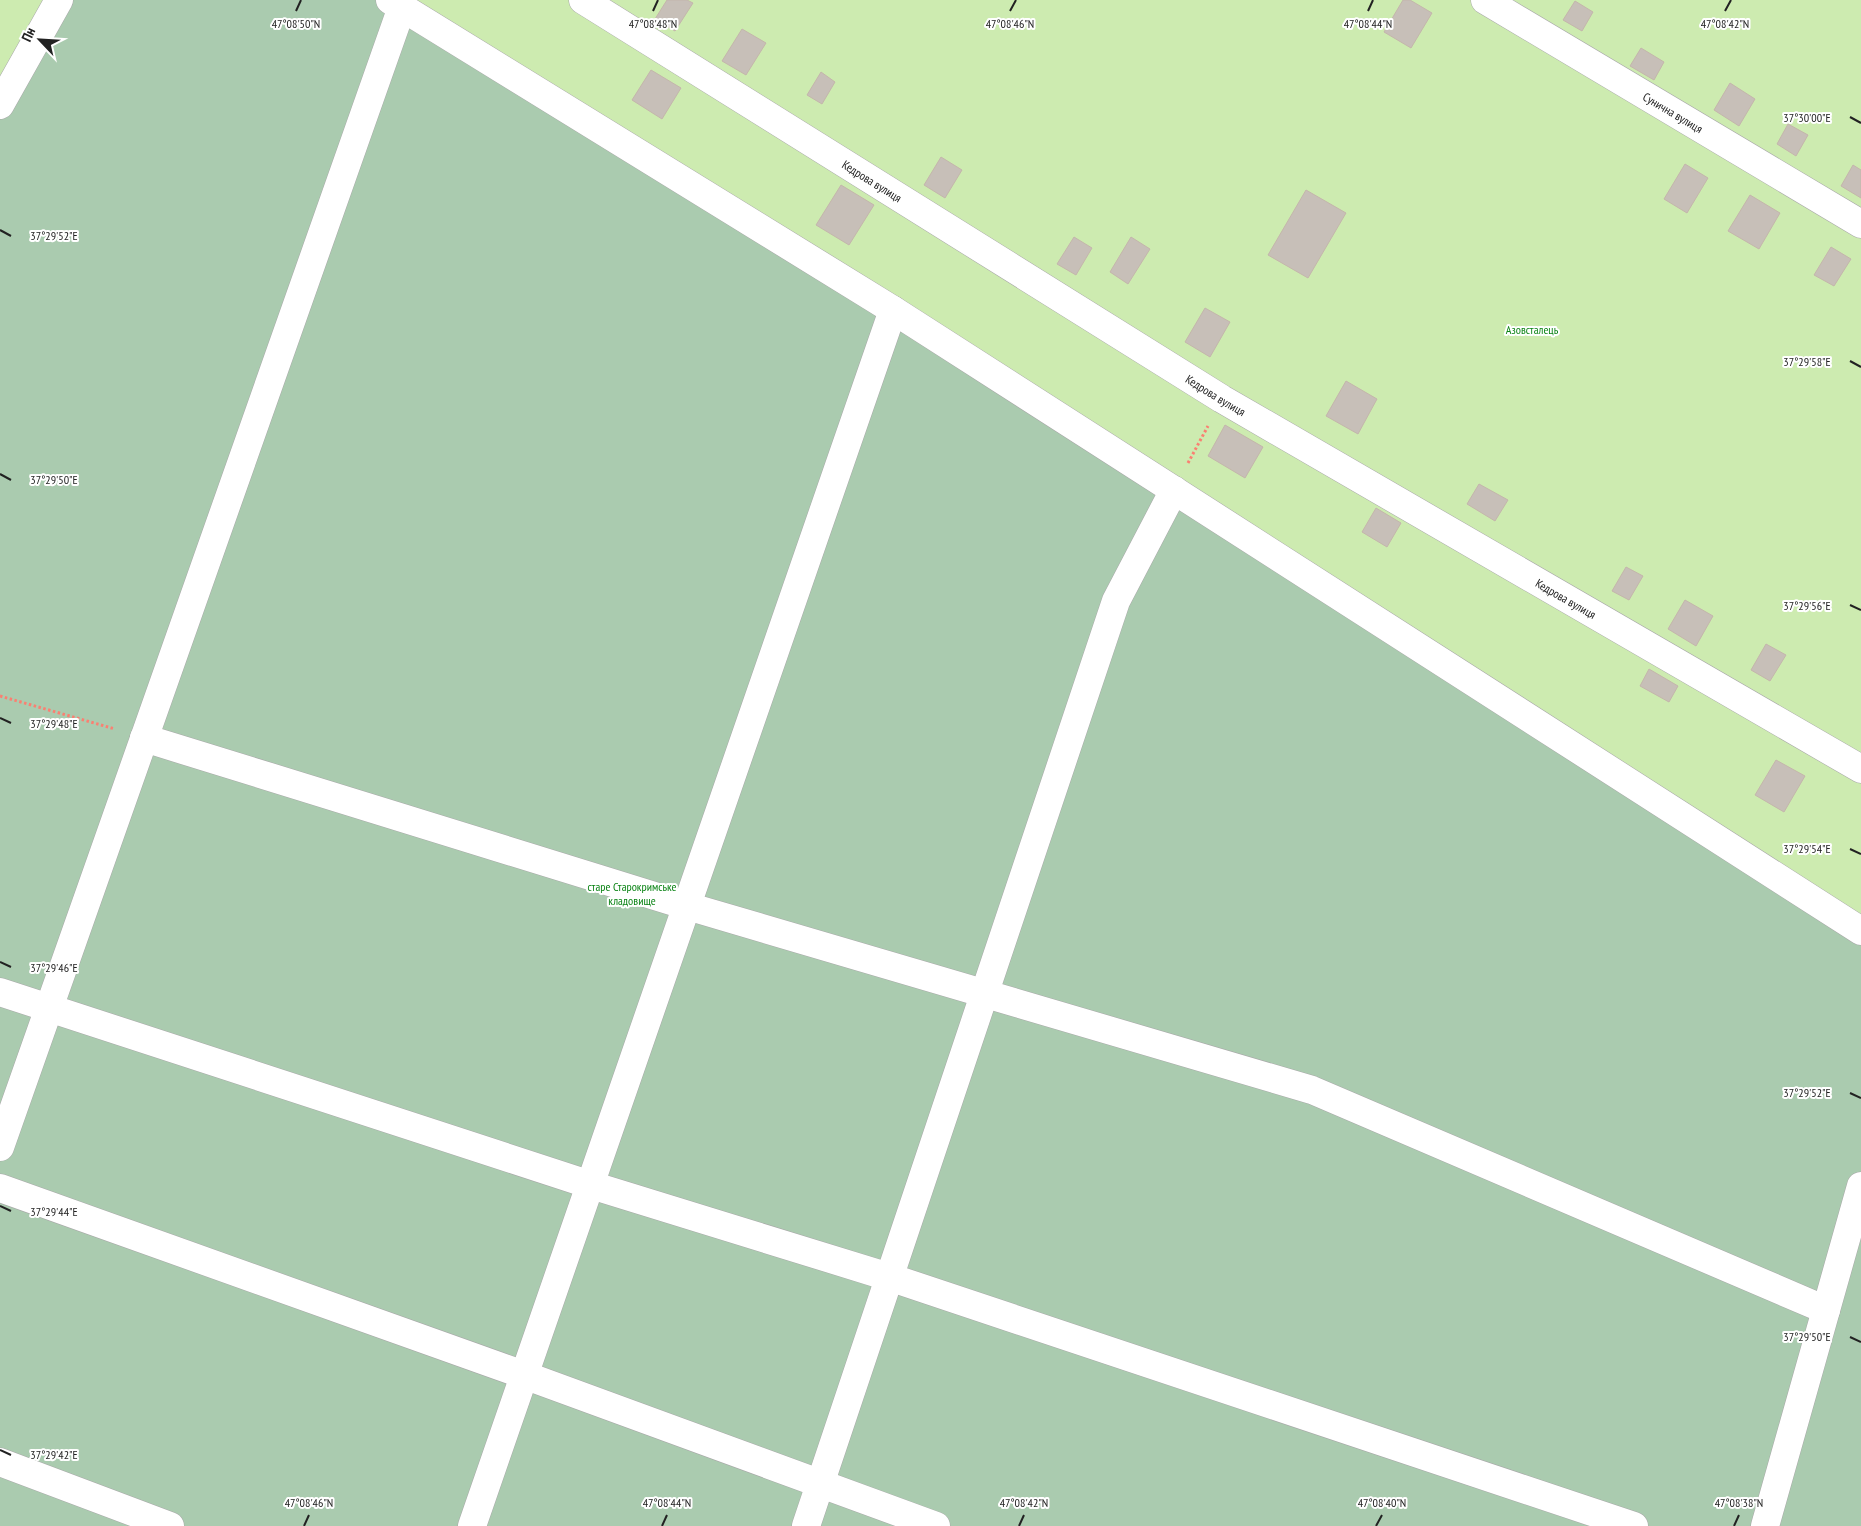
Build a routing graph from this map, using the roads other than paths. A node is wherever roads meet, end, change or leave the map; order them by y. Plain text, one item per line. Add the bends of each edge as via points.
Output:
1 (59, 0) edge
2 (583, 0) edge
3 (1485, 0) edge
4 (396, 4) edge
5 (0, 106) edge
6 (1861, 224) edge
7 (893, 310) junction
8 (1174, 490) junction
9 (144, 738) junction
10 (1861, 769) edge
11 (687, 906) junction
12 (1861, 931) edge
13 (0, 992) edge
14 (984, 994) junction
15 (48, 1009) junction
16 (0, 1147) edge
17 (591, 1185) junction
18 (1861, 1186) edge
19 (0, 1188) edge
20 (889, 1277) junction
21 (1826, 1310) junction
22 (524, 1376) junction
23 (0, 1462) edge
24 (820, 1485) junction
25 (170, 1526) edge
26 (472, 1526) edge
27 (806, 1526) edge
28 (936, 1526) edge
29 (1634, 1526) edge
30 (1765, 1526) edge

1 - 5 street
2 - 10 street, Кедрова вулиця via 1222,399
3 - 6 street, Сунична вулиця
4 - 7 street
4 - 9 street
7 - 8 street
7 - 11 street
8 - 12 street
8 - 14 street via 1116,601
9 - 11 street
9 - 15 street
11 - 14 street
11 - 17 street
13 - 15 street
14 - 20 street
14 - 21 street via 1312,1090
15 - 16 street
15 - 17 street
17 - 20 street
17 - 22 street
18 - 21 street
19 - 22 street
20 - 24 street
20 - 29 street
21 - 30 street
22 - 24 street
22 - 26 street
23 - 25 street
24 - 27 street
24 - 28 street

